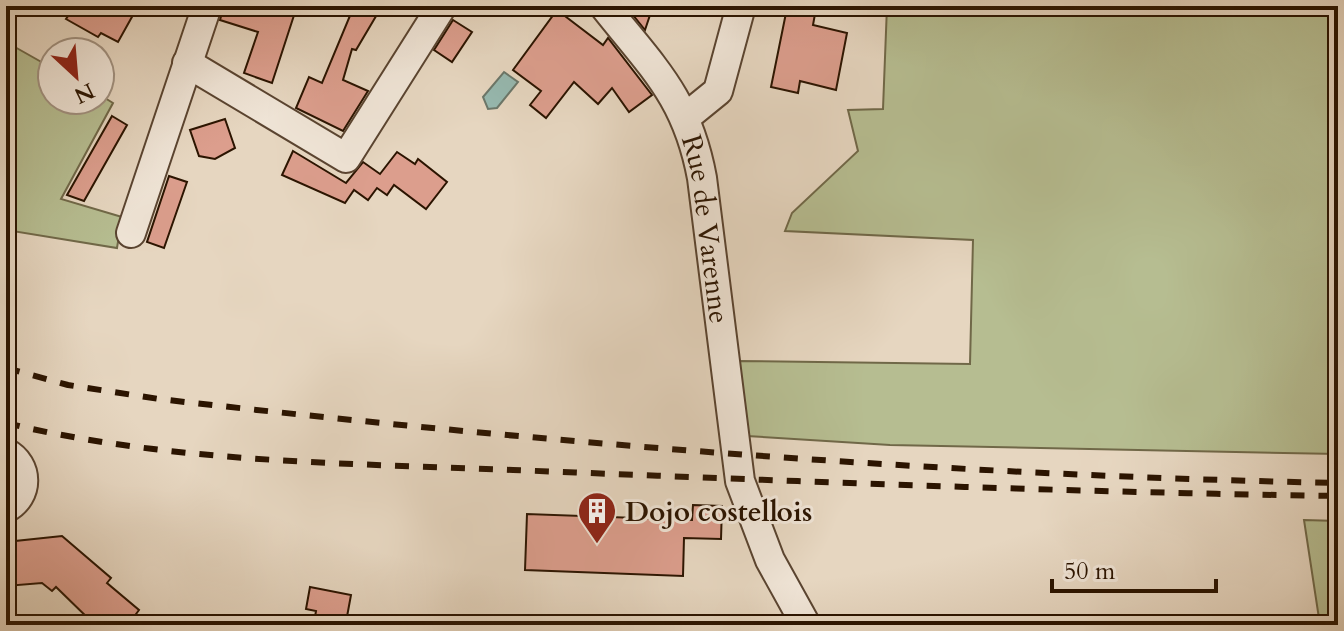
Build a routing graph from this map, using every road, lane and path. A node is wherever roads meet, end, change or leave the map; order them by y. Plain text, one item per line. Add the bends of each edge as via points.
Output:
1 (207, 6) edge
2 (442, 6) edge
3 (604, 6) edge
4 (741, 6) edge
5 (187, 63) junction
6 (686, 117) junction
7 (131, 233) dead end
8 (6, 453) edge
9 (6, 508) edge
10 (806, 625) edge

1 - 5 street
2 - 5 street via 346,158
3 - 6 street, Rue de Varenne
4 - 6 street via 718,91
5 - 7 street
6 - 10 street, Rue de Varenne via 702,178 740,481 770,560
8 - 9 street via 19,464 24,486

